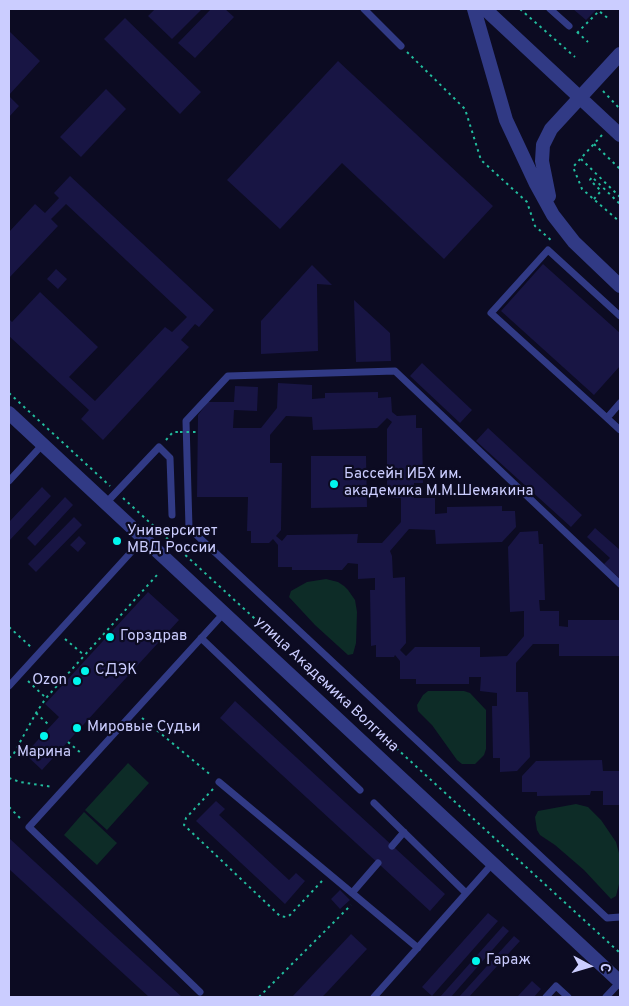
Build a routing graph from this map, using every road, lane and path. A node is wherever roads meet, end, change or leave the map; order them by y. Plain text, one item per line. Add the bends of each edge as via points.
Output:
1 (364, 9) edge
2 (474, 9) edge
3 (485, 9) edge
4 (520, 9) edge
5 (550, 9) edge
6 (609, 19) dead end
7 (569, 26) joint
8 (577, 33) junction
9 (588, 42) dead end
10 (401, 46) joint
11 (620, 54) edge
12 (575, 57) dead end
13 (603, 91) dead end
14 (580, 98) junction
15 (620, 109) edge
16 (604, 133) dead end
17 (620, 135) edge
18 (594, 144) junction
19 (581, 159) junction
20 (620, 169) edge
21 (620, 197) edge
22 (594, 200) junction
23 (620, 204) edge
24 (553, 215) junction
25 (620, 222) edge
26 (556, 245) dead end
27 (620, 286) edge
28 (620, 316) edge
29 (9, 393) edge
30 (620, 403) edge
31 (9, 413) edge
32 (607, 418) junction
33 (620, 430) edge
34 (198, 432) dead end
35 (43, 444) junction
36 (159, 447) junction
37 (9, 481) edge
38 (116, 492) junction
39 (106, 503) junction
40 (172, 515) dead end
41 (144, 538) junction
42 (157, 575) dead end
43 (620, 584) edge
44 (224, 613) junction
45 (9, 627) edge
46 (58, 633) junction
47 (201, 638) junction
48 (38, 654) junction
49 (84, 656) junction
50 (20, 673) junction
51 (9, 686) edge
52 (46, 698) junction
53 (135, 712) junction
54 (36, 713) junction
55 (50, 726) dead end
56 (68, 742) dead end
57 (9, 758) edge
58 (89, 761) junction
59 (9, 778) edge
60 (219, 782) junction
61 (65, 788) junction
62 (360, 790) dead end
63 (374, 803) dead end
64 (9, 807) edge
65 (29, 827) junction
66 (404, 832) junction
67 (392, 846) dead end
68 (378, 863) dead end
69 (494, 864) junction
70 (328, 874) junction
71 (466, 893) junction
72 (355, 896) junction
73 (620, 917) edge
74 (418, 948) junction
75 (620, 953) edge
76 (620, 982) edge
77 (200, 992) dead end
78 (259, 997) edge
79 (374, 997) edge
80 (546, 997) edge
81 (568, 997) edge
82 (606, 997) edge

1 - 10 lane
2 - 24 street via 506,120
3 - 14 street
4 - 12 path
5 - 7 lane
6 - 8 path via 599,11
7 - 8 path
8 - 9 path
10 - 26 path via 465,109 481,160 527,202 535,226
11 - 14 street
13 - 15 path
14 - 17 street
14 - 24 street via 551,129 543,145 543,170
16 - 18 path
18 - 19 path
18 - 20 path
19 - 21 path
19 - 22 path via 573,167 582,189
22 - 23 path via 601,191 590,180 592,176
22 - 25 path
24 - 27 street via 574,242
28 - 32 lane via 548,250 491,313
29 - 38 path
30 - 32 lane
31 - 35 street, улица Академика Волгина
32 - 33 lane
34 - 36 path, bridge via 173,432
35 - 37 lane
35 - 39 street, улица Академика Волгина
36 - 38 lane
36 - 40 lane via 170,458
38 - 39 lane
38 - 75 path
39 - 41 street, улица Академика Волгина
41 - 44 street, улица Академика Волгина
41 - 46 lane
42 - 49 path
43 - 73 lane via 395,371 228,376 186,421 189,528 607,918
44 - 47 lane
44 - 69 street, улица Академика Волгина
45 - 48 path
46 - 48 lane
46 - 49 path
47 - 53 lane
47 - 62 lane
48 - 50 lane
49 - 52 path
50 - 51 lane
50 - 52 path
52 - 54 path
53 - 58 lane
53 - 60 path
54 - 55 path
54 - 57 path
56 - 58 path
58 - 61 lane
59 - 61 path
60 - 70 lane
60 - 70 path via 186,818 184,826 280,916 290,916
61 - 65 lane
63 - 66 lane
64 - 65 path
65 - 77 lane
66 - 67 lane
66 - 71 lane
68 - 72 lane
69 - 71 lane
69 - 76 street, улица Академика Волгина
70 - 72 lane
71 - 74 lane
72 - 74 lane
72 - 78 path
74 - 79 lane
76 - 82 lane
80 - 81 lane via 556,986

